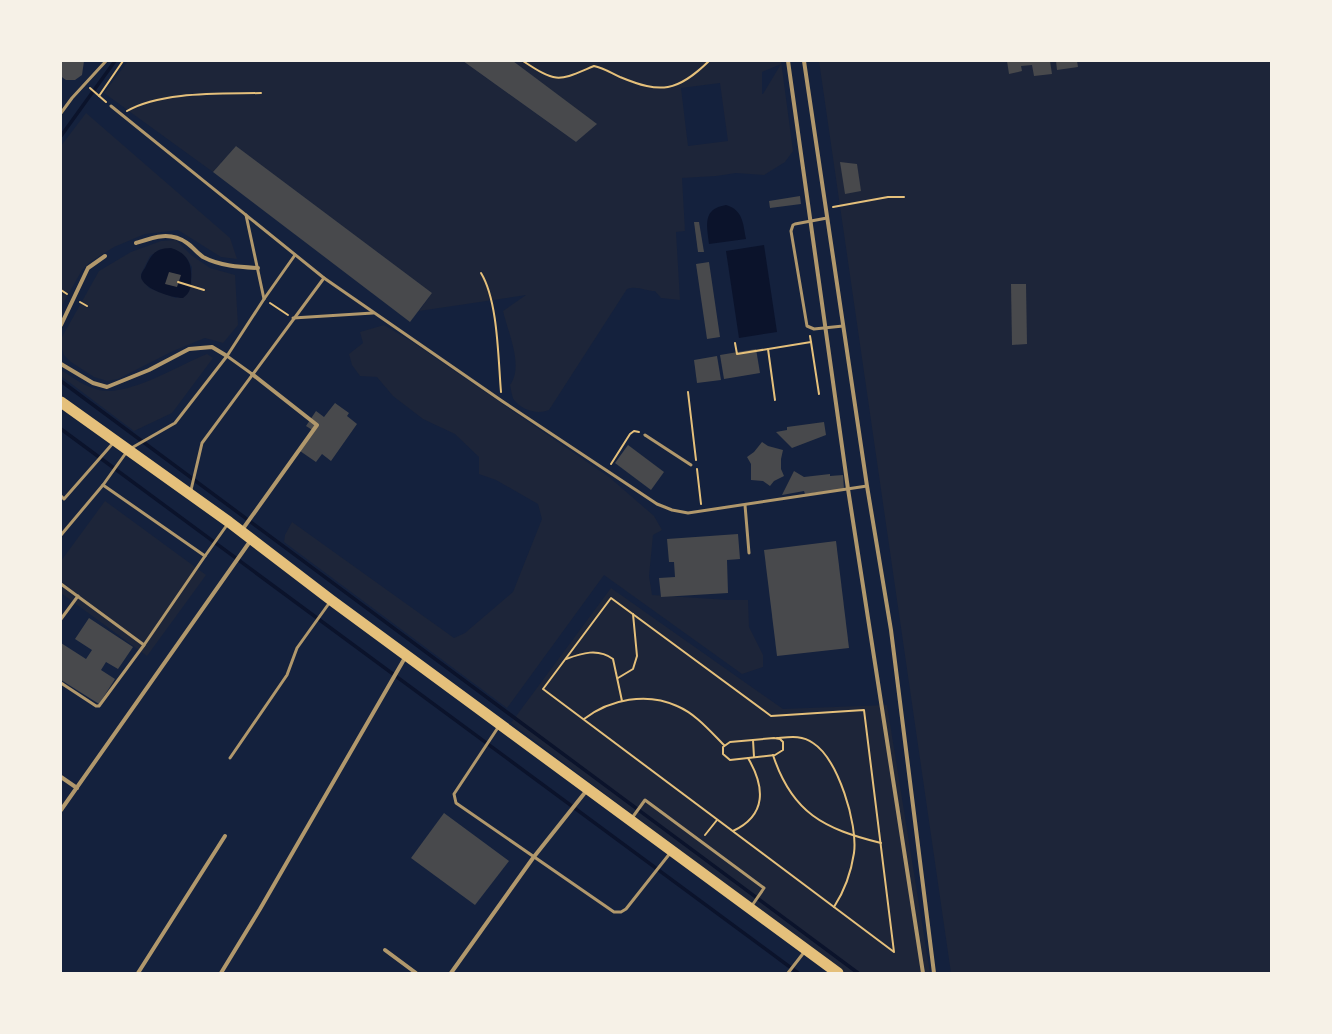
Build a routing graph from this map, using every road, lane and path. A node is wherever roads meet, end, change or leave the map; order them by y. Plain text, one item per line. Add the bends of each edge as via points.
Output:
1 (106, 61) edge
2 (123, 61) edge
3 (523, 61) edge
4 (709, 61) edge
5 (788, 61) edge
6 (804, 61) edge
7 (85, 84) junction
8 (261, 93) dead end
9 (111, 106) dead end
10 (61, 113) edge
11 (121, 114) junction
12 (904, 197) dead end
13 (826, 208) junction
14 (246, 215) junction
15 (827, 218) junction
16 (812, 221) junction
17 (136, 243) dead end
18 (295, 255) junction
19 (105, 256) dead end
20 (258, 268) junction
21 (481, 272) dead end
22 (324, 278) junction
23 (178, 282) dead end
24 (204, 290) dead end
25 (264, 299) junction
26 (84, 304) dead end
27 (87, 306) dead end
28 (374, 313) junction
29 (293, 318) junction
30 (61, 325) edge
31 (843, 326) junction
32 (808, 329) junction
33 (825, 329) junction
34 (811, 342) junction
35 (735, 343) dead end
36 (768, 349) junction
37 (228, 356) junction
38 (61, 364) edge
39 (252, 374) junction
40 (688, 392) dead end
41 (819, 394) dead end
42 (775, 400) dead end
43 (502, 401) junction
44 (61, 402) edge
45 (645, 435) joint
46 (115, 441) junction
47 (128, 450) junction
48 (691, 465) dead end
49 (607, 470) junction
50 (104, 485) junction
51 (867, 486) junction
52 (848, 489) junction
53 (190, 494) junction
54 (61, 496) edge
55 (64, 499) junction
56 (61, 502) edge
57 (745, 504) junction
58 (702, 511) junction
59 (229, 522) junction
60 (241, 532) junction
61 (61, 535) edge
62 (251, 540) junction
63 (749, 552) dead end
64 (205, 556) junction
65 (61, 584) edge
66 (78, 596) junction
67 (331, 600) junction
68 (633, 614) junction
69 (61, 619) edge
70 (144, 644) junction
71 (406, 655) junction
72 (564, 660) junction
73 (618, 678) junction
74 (61, 683) edge
75 (622, 701) junction
76 (584, 719) junction
77 (500, 724) junction
78 (777, 738) junction
79 (753, 740) junction
80 (724, 745) junction
81 (773, 755) junction
82 (754, 757) junction
83 (230, 758) dead end
84 (748, 758) junction
85 (61, 777) edge
86 (77, 788) junction
87 (588, 790) junction
88 (61, 810) edge
89 (717, 819) junction
90 (630, 820) junction
91 (733, 831) junction
92 (226, 836) dead end
93 (853, 836) junction
94 (701, 841) junction
95 (881, 844) junction
96 (672, 851) junction
97 (534, 858) junction
98 (834, 907) junction
99 (750, 908) junction
100 (384, 950) dead end
101 (806, 950) junction
102 (138, 973) edge
103 (221, 973) edge
104 (416, 973) edge
105 (451, 973) edge
106 (788, 973) edge
107 (838, 973) edge
108 (923, 973) edge
109 (934, 973) edge

1 - 7 lane
2 - 7 path via 98,96
3 - 4 path via 553,78 566,77 594,66 636,83 663,89 679,84 694,75
5 - 16 street
6 - 13 street
7 - 10 lane
8 - 11 path via 176,97 138,105
9 - 11 lane
11 - 14 lane
12 - 13 path via 888,197
13 - 15 street
14 - 18 lane
14 - 20 lane
15 - 16 lane
15 - 31 street
16 - 32 lane via 795,224 791,229
16 - 33 street
17 - 20 street via 158,236 172,235 186,242 202,256 214,261 234,267
18 - 22 lane
18 - 25 lane
19 - 30 street via 88,268
20 - 25 lane
21 - 43 path via 488,284 492,300
22 - 28 lane
22 - 29 lane
23 - 24 path
25 - 29 path
25 - 37 lane
26 - 27 path
28 - 29 lane
28 - 43 lane
29 - 39 lane
31 - 33 lane
31 - 51 street
32 - 33 lane
32 - 34 path
33 - 52 street
34 - 36 path
34 - 41 path
35 - 36 path via 737,354
36 - 42 path
37 - 38 street via 212,347 189,349 149,370 107,387 93,383
37 - 39 lane
37 - 47 lane via 175,423
39 - 53 lane via 202,443
39 - 60 street via 317,424
40 - 58 path
43 - 49 lane
44 - 46 highway
45 - 48 lane
45 - 49 path via 638,431 630,434
46 - 47 highway
46 - 55 lane
47 - 50 lane
47 - 53 highway
49 - 58 lane via 658,504 688,513
50 - 61 lane
50 - 64 lane
51 - 52 lane
51 - 109 street via 891,630
52 - 57 lane
52 - 108 street
53 - 59 highway
54 - 55 lane
55 - 56 lane
57 - 58 lane
57 - 63 lane
59 - 60 highway
59 - 64 lane
60 - 62 highway
62 - 67 highway
62 - 86 street
64 - 70 lane
65 - 66 lane
66 - 69 lane
66 - 70 lane
67 - 71 highway
67 - 83 lane via 297,648 283,682
68 - 72 path via 611,598
68 - 73 path via 637,656 633,670
68 - 95 path via 771,716 864,710
70 - 74 lane via 98,706
71 - 77 highway
71 - 103 street
72 - 73 path via 580,654 606,653 613,659
72 - 76 path via 543,689
73 - 75 path
75 - 76 path via 594,712
75 - 80 path via 655,698 678,706 701,722
76 - 89 path
77 - 87 highway
77 - 97 lane via 455,792 454,800
78 - 79 path
78 - 81 path via 783,742 783,750
78 - 93 path via 802,738 824,752 845,798
79 - 80 path
79 - 82 path
80 - 84 path via 723,754 726,758
81 - 82 path
81 - 93 path via 787,789 797,801 826,824
82 - 84 path
84 - 91 path via 758,784 758,805 751,820
85 - 86 street
86 - 88 street
87 - 90 highway
87 - 97 street
89 - 91 path
89 - 94 path
90 - 94 lane via 645,800
90 - 96 highway
91 - 98 path
92 - 102 street
93 - 95 path
93 - 98 path via 854,852 848,880
94 - 99 lane via 764,888
95 - 98 path via 894,952
96 - 97 lane via 626,909 618,912 609,910
96 - 99 highway
97 - 105 street
99 - 101 highway
100 - 104 street
101 - 106 lane
101 - 107 highway

